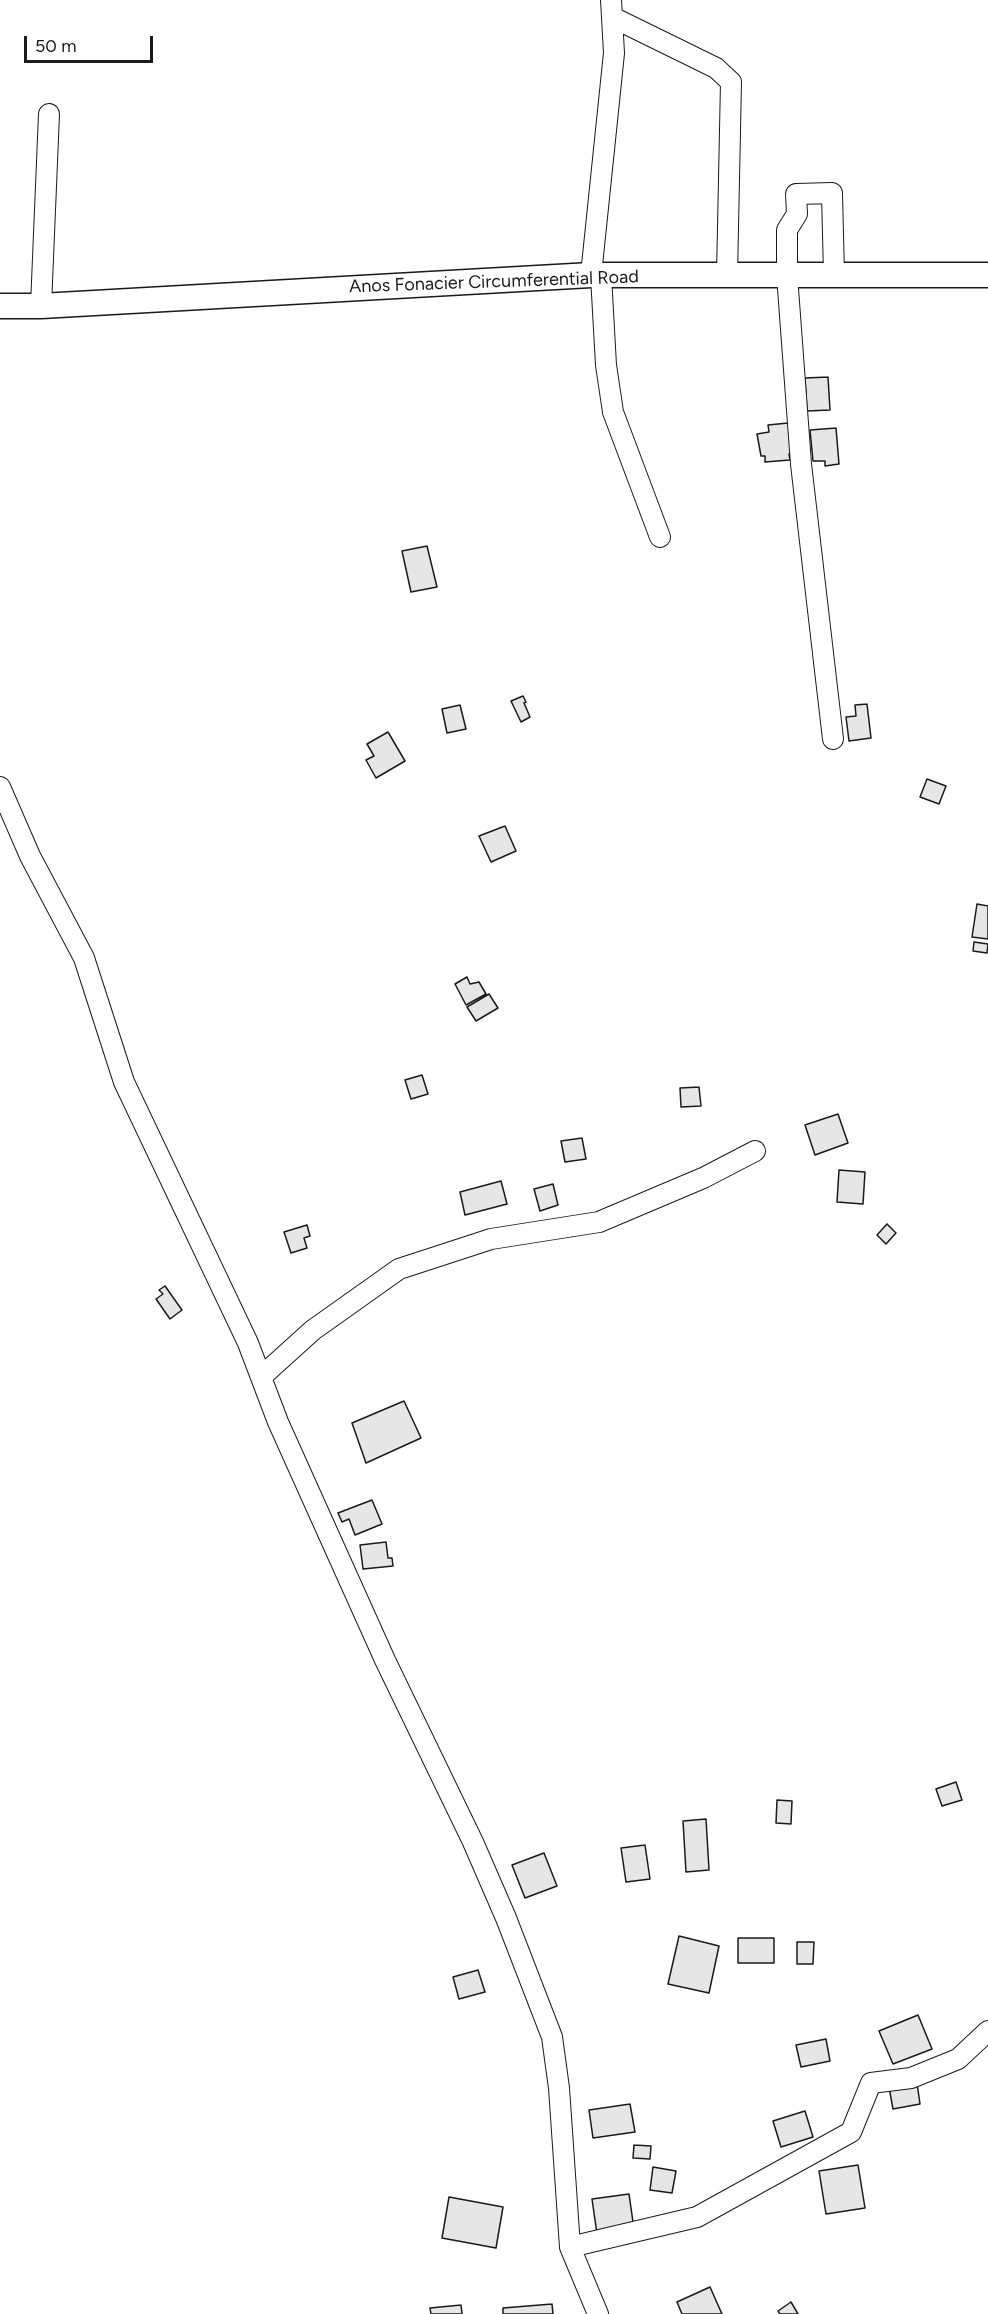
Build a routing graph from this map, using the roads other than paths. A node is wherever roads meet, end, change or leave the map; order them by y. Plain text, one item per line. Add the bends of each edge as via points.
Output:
1 (611, 8) edge
2 (49, 114) dead end
3 (596, 275) junction
4 (787, 275) junction
5 (834, 275) junction
6 (988, 275) edge
7 (728, 276) junction
8 (0, 306) edge
9 (41, 306) junction
10 (660, 537) dead end
11 (833, 739) dead end
12 (0, 787) edge
13 (755, 1151) dead end
14 (261, 1377) junction
15 (988, 2031) edge
16 (570, 2247) junction
17 (598, 2314) edge

1 - 3 street via 614,53
1 - 7 street via 716,68 731,82
2 - 9 street
3 - 7 main road, Anos Fonacier Circumferential Road
3 - 9 main road, Anos Fonacier Circumferential Road
3 - 10 street via 613,412
4 - 5 main road, Anos Fonacier Circumferential Road
4 - 5 street via 787,230 797,214 796,194 832,193
4 - 7 main road, Anos Fonacier Circumferential Road
4 - 11 street via 801,464
5 - 6 main road, Anos Fonacier Circumferential Road
8 - 9 main road, Anos Fonacier Circumferential Road
12 - 14 street via 30,856 84,958 124,1082 203,1244
13 - 14 street via 703,1178 599,1222 491,1239 399,1269 313,1330
14 - 16 street via 385,1660 473,1842 552,2037
15 - 16 street via 958,2059 911,2078 871,2083 851,2132 697,2217
16 - 17 street

